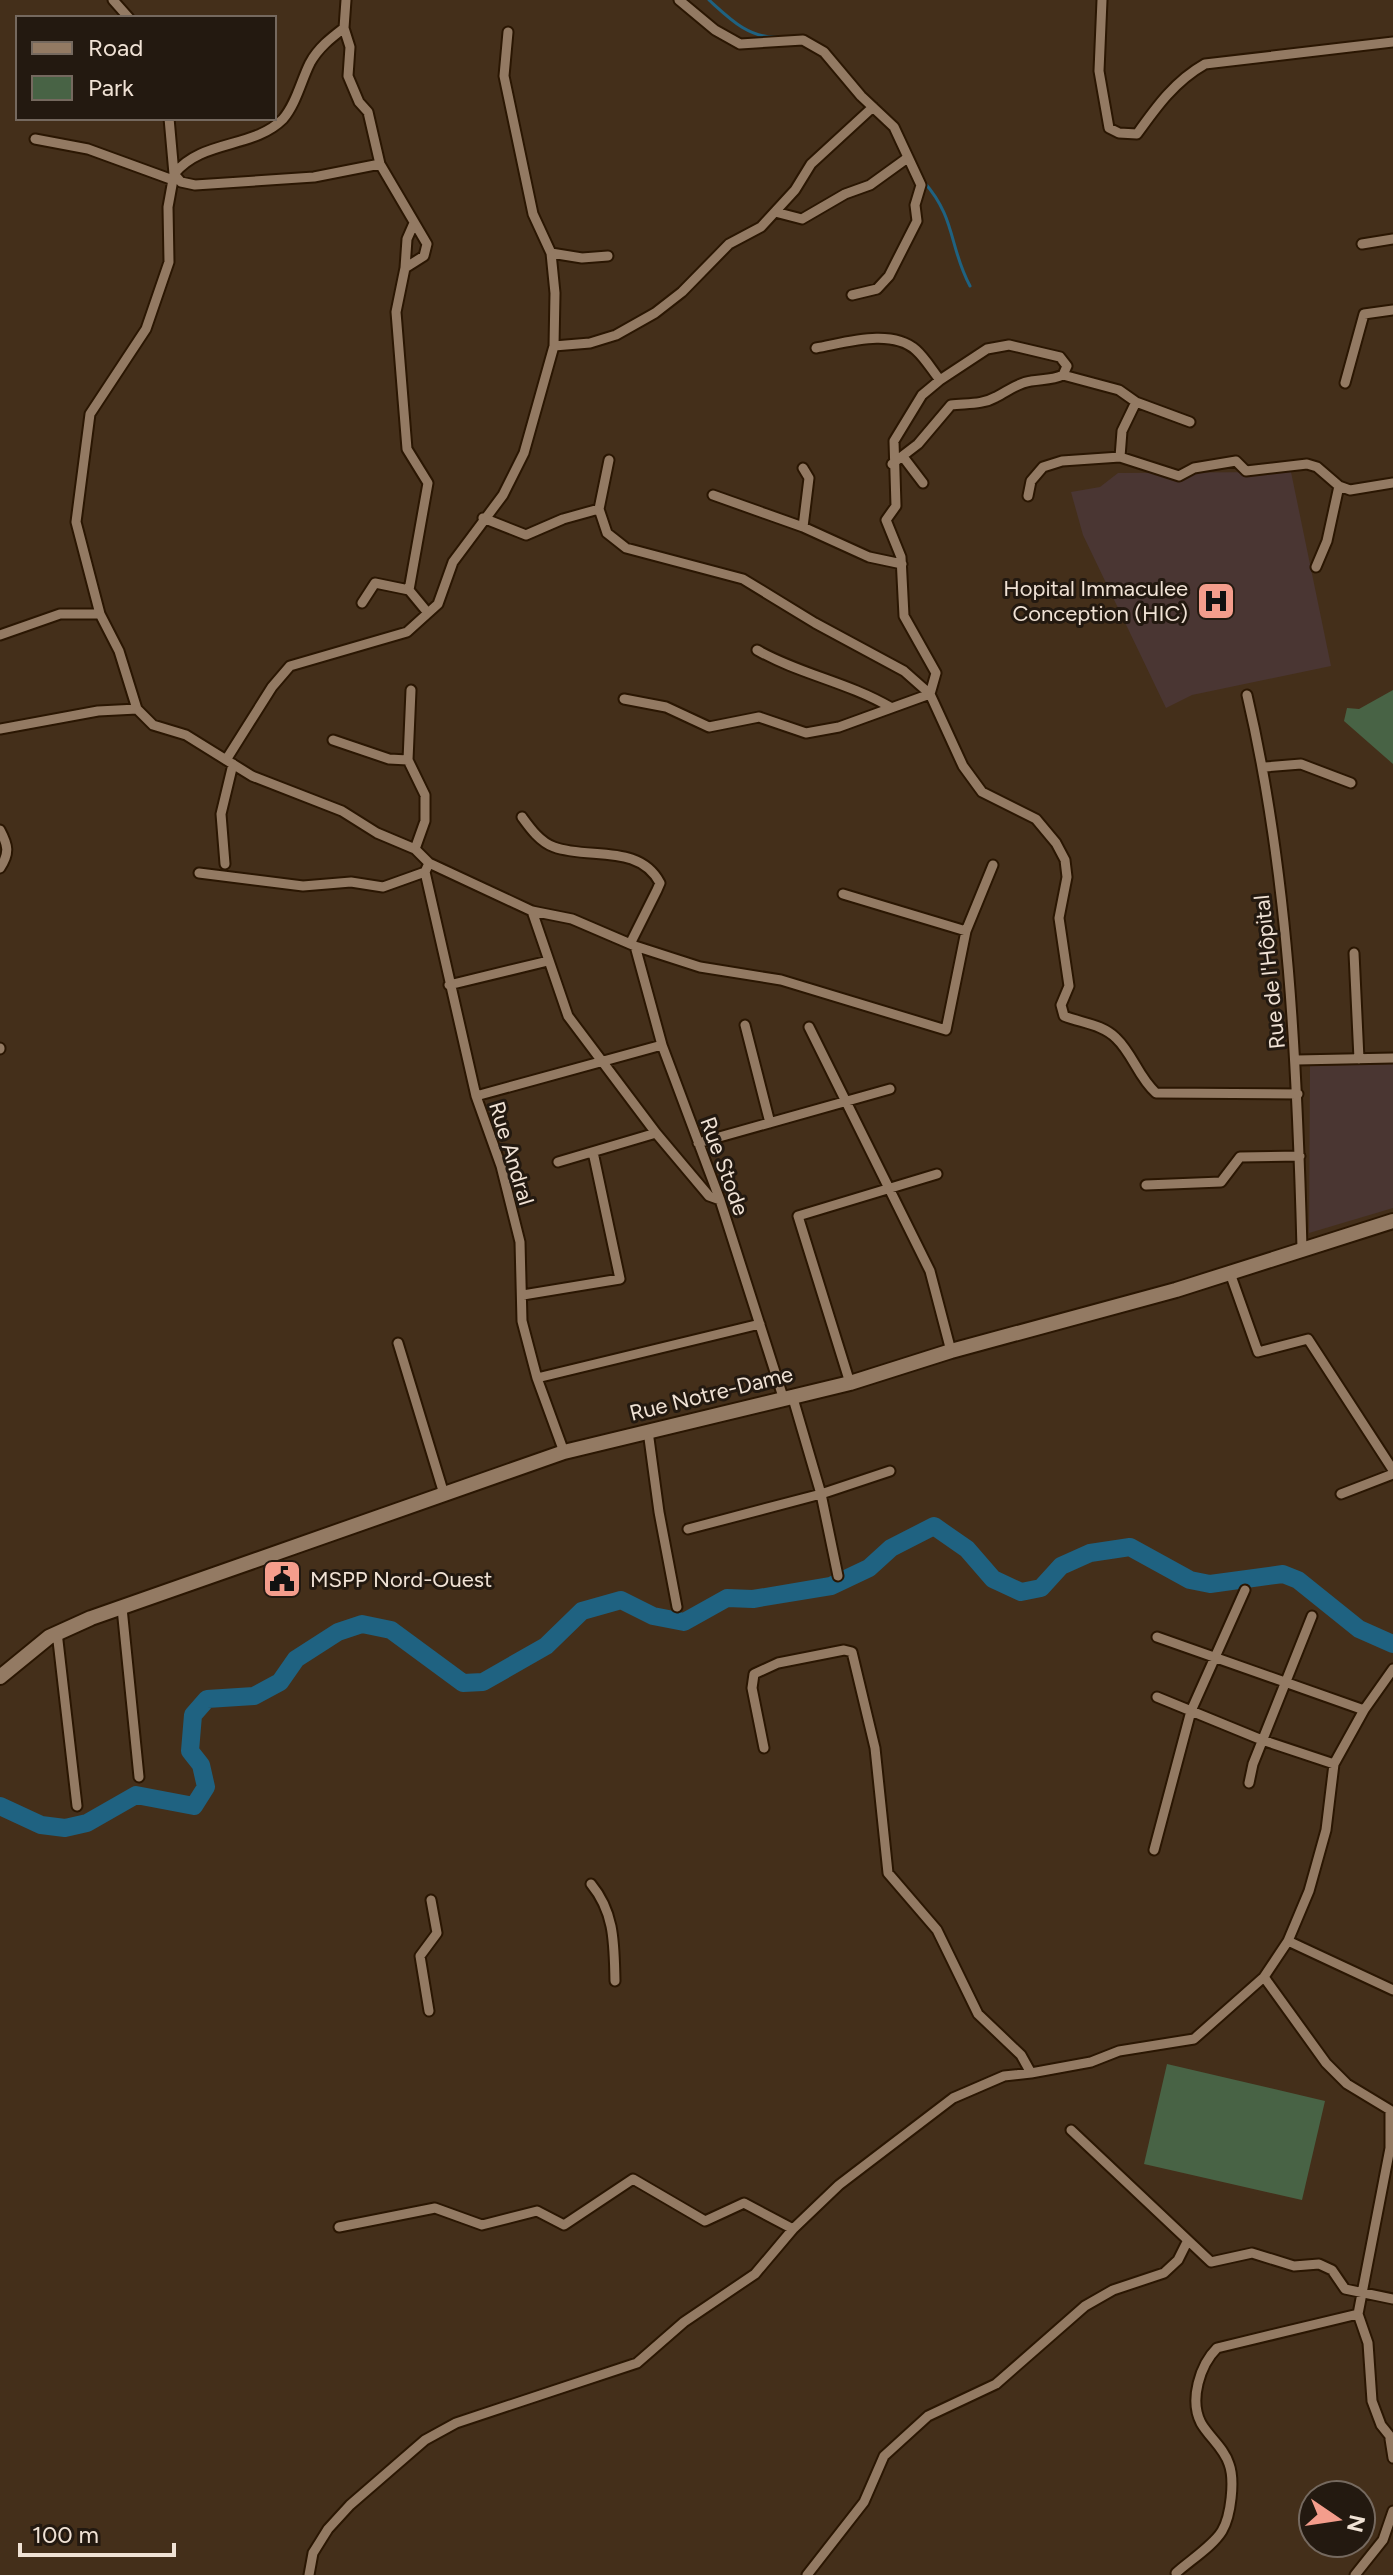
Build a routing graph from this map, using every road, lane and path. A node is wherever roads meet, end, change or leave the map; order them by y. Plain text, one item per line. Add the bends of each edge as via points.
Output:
1 (113, 0) edge
2 (346, 0) edge
3 (679, 0) edge
4 (1102, 0) edge
5 (127, 16) edge
6 (344, 28) junction
7 (508, 32) dead end
8 (1393, 42) edge
9 (873, 107) junction
10 (169, 120) edge
11 (35, 139) dead end
12 (906, 159) junction
13 (380, 164) junction
14 (174, 177) junction
15 (775, 212) junction
16 (414, 223) junction
17 (1393, 239) edge
18 (1362, 244) dead end
19 (551, 253) junction
20 (608, 256) dead end
21 (405, 268) junction
22 (852, 295) dead end
23 (1393, 310) edge
24 (554, 346) junction
25 (816, 348) dead end
26 (1063, 375) junction
27 (940, 380) junction
28 (1345, 383) dead end
29 (1136, 402) junction
30 (1190, 422) dead end
31 (1120, 457) junction
32 (904, 458) junction
33 (609, 460) dead end
34 (892, 464) junction
35 (803, 468) dead end
36 (923, 483) dead end
37 (1393, 483) edge
38 (1339, 486) junction
39 (713, 495) dead end
40 (1028, 496) dead end
41 (599, 509) junction
42 (483, 518) junction
43 (803, 527) junction
44 (902, 564) junction
45 (1316, 567) dead end
46 (409, 590) junction
47 (362, 603) dead end
48 (428, 613) junction
49 (100, 614) junction
50 (0, 635) edge
51 (757, 650) dead end
52 (411, 690) dead end
53 (930, 694) junction
54 (1247, 695) dead end
55 (624, 699) dead end
56 (890, 707) junction
57 (137, 709) junction
58 (0, 729) edge
59 (333, 740) dead end
60 (408, 760) junction
61 (230, 762) junction
62 (1265, 767) junction
63 (1351, 783) dead end
64 (522, 817) dead end
65 (0, 830) edge
66 (415, 849) junction
67 (225, 864) dead end
68 (993, 865) dead end
69 (427, 867) junction
70 (0, 868) edge
71 (199, 873) dead end
72 (843, 894) dead end
73 (532, 911) junction
74 (966, 931) junction
75 (633, 945) junction
76 (1354, 953) dead end
77 (548, 961) junction
78 (449, 985) junction
79 (745, 1025) dead end
80 (809, 1027) dead end
81 (662, 1045) junction
82 (1393, 1058) edge
83 (1359, 1059) junction
84 (1297, 1060) junction
85 (601, 1061) junction
86 (890, 1089) dead end
87 (1298, 1094) junction
88 (476, 1096) junction
89 (843, 1103) junction
90 (770, 1123) junction
91 (656, 1133) junction
92 (698, 1143) junction
93 (593, 1152) junction
94 (1300, 1156) junction
95 (558, 1162) dead end
96 (937, 1174) dead end
97 (1146, 1185) dead end
98 (887, 1188) junction
99 (720, 1200) junction
100 (1393, 1221) edge
101 (1302, 1248) junction
102 (1230, 1273) junction
103 (523, 1295) junction
104 (760, 1324) junction
105 (398, 1343) dead end
106 (951, 1351) junction
107 (537, 1378) junction
108 (850, 1383) junction
109 (788, 1396) junction
110 (648, 1431) junction
111 (564, 1452) junction
112 (890, 1471) dead end
113 (1393, 1472) edge
114 (444, 1494) junction
115 (821, 1494) junction
116 (1341, 1494) dead end
117 (688, 1529) dead end
118 (838, 1576) dead end
119 (1245, 1590) dead end
120 (677, 1607) dead end
121 (122, 1608) junction
122 (1312, 1616) dead end
123 (53, 1634) junction
124 (1157, 1637) dead end
125 (1213, 1656) junction
126 (1393, 1669) edge
127 (0, 1677) edge
128 (1285, 1682) junction
129 (1157, 1697) dead end
130 (1364, 1710) junction
131 (1191, 1711) junction
132 (1262, 1740) junction
133 (764, 1748) dead end
134 (1334, 1764) junction
135 (139, 1777) dead end
136 (1249, 1783) dead end
137 (77, 1806) dead end
138 (1154, 1850) dead end
139 (591, 1884) dead end
140 (431, 1900) dead end
141 (1288, 1941) junction
142 (1264, 1977) junction
143 (615, 1981) dead end
144 (1393, 1990) edge
145 (429, 2011) dead end
146 (1031, 2073) junction
147 (1071, 2130) dead end
148 (1393, 2179) edge
149 (1382, 2180) junction
150 (339, 2227) dead end
151 (793, 2229) junction
152 (1187, 2242) junction
153 (1360, 2293) junction
154 (1393, 2299) edge
155 (1358, 2314) junction
156 (1392, 2440) edge
157 (1393, 2458) edge
158 (1393, 2511) edge
159 (1176, 2573) dead end
160 (309, 2575) edge
161 (807, 2575) edge
162 (1355, 2575) edge

1 - 5 street
2 - 6 street
3 - 9 street via 740,44 803,40 824,52
4 - 8 street via 1102,97 1109,128 1119,133 1137,134 1163,98 1205,64
6 - 13 street via 350,47 348,76 371,121
6 - 14 street via 311,61 282,120 202,151 184,161
7 - 19 street via 504,76 533,214
9 - 12 street via 894,127
9 - 15 street via 811,164
10 - 14 street
11 - 14 street via 88,149
12 - 15 street via 870,185 802,219
12 - 22 street via 921,185 917,221 889,276 877,289
13 - 14 street via 314,177 195,185
13 - 16 street
14 - 49 street via 168,207 169,262 146,329 90,414 76,522
15 - 24 street via 761,227 729,244 682,292 636,326 590,343
16 - 21 street
16 - 21 street via 427,250
17 - 18 street
19 - 20 street
19 - 24 street
21 - 46 street via 396,312 407,449 428,483
23 - 28 street via 1364,314
24 - 42 street via 515,474
25 - 27 street via 895,341 917,350
26 - 27 street via 1067,366 1060,357 1009,345 987,349
26 - 29 street via 1119,390
26 - 32 street via 1010,387 979,403 951,405
27 - 34 street via 903,422
29 - 30 street
29 - 31 street via 1122,431
31 - 38 street via 1179,476 1236,461 1246,471 1307,464
31 - 40 street via 1043,467 1031,481
32 - 34 street
32 - 36 street
33 - 41 street
34 - 44 street via 896,506 886,520
35 - 43 street via 809,478
37 - 38 street via 1364,490
38 - 45 street
39 - 43 street
41 - 42 street via 526,535
41 - 53 street via 607,533 626,548 743,579 904,671
42 - 48 street via 453,562 438,604
43 - 44 street via 869,557
44 - 53 street via 904,616 936,673
46 - 47 street via 375,583
46 - 48 street
48 - 61 street via 407,632 290,666 272,687
49 - 50 street via 60,614
49 - 57 street via 119,651
51 - 56 street via 782,664 861,690
52 - 60 street
53 - 56 street
53 - 87 street via 963,766 982,792 1036,819 1065,860 1059,918 1069,986 1061,1005 1064,1016 1116,1038 1142,1081 1156,1093
54 - 62 street, Rue de l'Hôpital
55 - 56 street via 666,707 709,727 759,717 806,733 839,727
57 - 58 street
57 - 61 street via 153,725 186,735
59 - 60 street
60 - 66 street via 425,795 425,821
61 - 66 street
61 - 67 street via 221,814
62 - 63 street via 1301,764
62 - 84 street, Rue de l'Hôpital
64 - 75 street via 553,847 607,852 641,862 656,875 660,883
65 - 70 street via 8,844
66 - 69 street
68 - 74 street
69 - 71 street via 383,887 351,882 303,886
69 - 73 street
69 - 78 street, Rue Andral
72 - 74 street
73 - 75 street via 572,919
73 - 77 street
74 - 75 street via 946,1030 781,980 700,967
75 - 81 street, Rue Stode
76 - 83 street
77 - 78 street
77 - 85 street via 568,1016
78 - 88 street, Rue Andral
79 - 90 street
80 - 89 street
81 - 85 street
81 - 92 street, Rue Stode
82 - 83 street
83 - 84 street
84 - 87 street, Rue de l'Hôpital
85 - 88 street
85 - 91 street
86 - 89 street
87 - 94 street, Rue de l'Hôpital
88 - 103 street, Rue Andral via 520,1242
89 - 90 street
89 - 98 street
90 - 92 street
91 - 93 street
91 - 99 street via 709,1196
92 - 99 street, Rue Stode
93 - 95 street
93 - 103 street via 620,1279
94 - 97 street via 1240,1157 1221,1182
94 - 101 street, Rue de l'Hôpital
96 - 98 street
98 - 106 street via 930,1271
98 - 108 street via 798,1216
99 - 104 street, Rue Stode
100 - 101 street, Rue Notre-Dame
101 - 102 street, Rue Notre-Dame
102 - 106 street, Rue Notre-Dame
102 - 113 street via 1258,1352 1308,1339
103 - 107 street, Rue Andral via 522,1321
104 - 107 street
104 - 109 street, Rue Stode
105 - 114 street
106 - 108 street, Rue Notre-Dame
107 - 111 street, Rue Andral
108 - 109 street, Rue Notre-Dame
109 - 110 street, Rue Notre-Dame
109 - 115 street, Rue Stode
110 - 111 street, Rue Notre-Dame
110 - 120 street
111 - 114 street, Rue Notre-Dame
112 - 115 street
113 - 116 street
114 - 121 street, Rue Notre-Dame
115 - 117 street
115 - 118 street, Rue Stode
119 - 125 street
121 - 123 street, Rue Notre-Dame
121 - 135 street
122 - 128 street
123 - 127 street, Rue Notre-Dame
123 - 137 street
124 - 125 street
125 - 128 street
125 - 131 street
126 - 130 street
128 - 130 street
128 - 132 street
129 - 131 street
130 - 134 street
131 - 132 street
131 - 138 street
132 - 134 street
132 - 136 street
133 - 146 street via 754,1674 778,1663 852,1652 875,1748 888,1873 937,1930 978,2014 1021,2055
134 - 141 street via 1326,1830
139 - 143 street via 612,1921
140 - 145 street via 437,1933 420,1956
141 - 142 street
141 - 144 street
142 - 146 street via 1194,2039
142 - 149 street via 1326,2063 1347,2084 1390,2110 1390,2148
146 - 151 street via 1004,2076 953,2098 873,2157
147 - 152 street
148 - 149 street
149 - 153 street
150 - 151 street via 435,2208 482,2225 537,2211 564,2225 633,2179 705,2221 744,2203
151 - 160 street via 755,2274 684,2322 637,2363 456,2423 425,2440 328,2529 313,2553
152 - 153 street via 1211,2262 1252,2253 1294,2266 1328,2266 1345,2289
152 - 161 street via 1164,2273 1085,2306 996,2384 928,2416 884,2456 864,2502
153 - 154 street
153 - 155 street
155 - 156 street via 1368,2343 1372,2401
155 - 159 street via 1217,2348 1204,2364 1196,2406 1200,2422 1230,2464 1231,2485 1219,2535
156 - 157 street
158 - 162 street via 1383,2540

